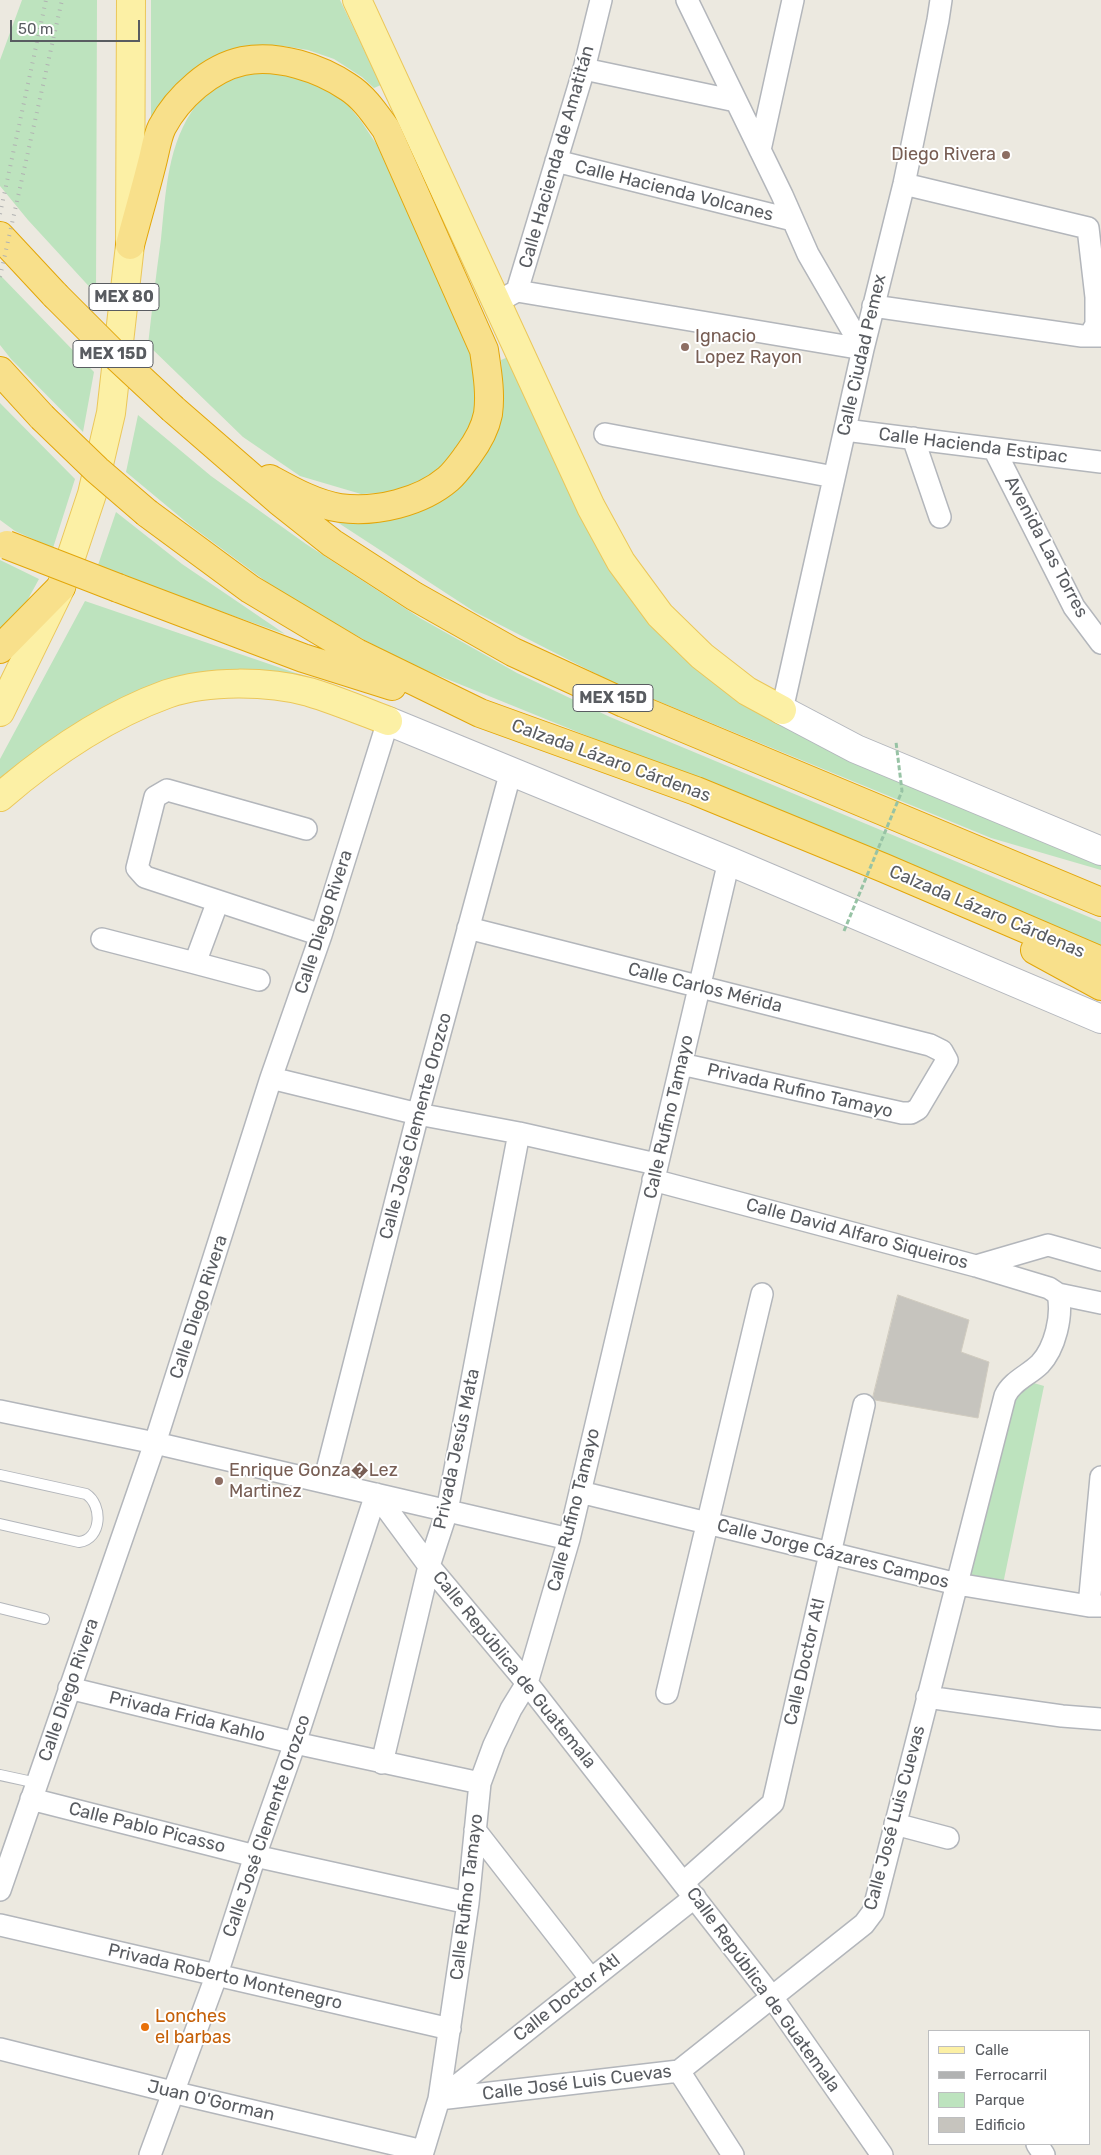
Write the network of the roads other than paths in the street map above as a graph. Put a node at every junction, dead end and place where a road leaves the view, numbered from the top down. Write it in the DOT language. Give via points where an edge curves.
graph roads {
  1 [pos="131,0"];
  2 [pos="357,0"];
  3 [pos="601,0"];
  4 [pos="687,0"];
  5 [pos="793,0"];
  6 [pos="941,0"];
  7 [pos="584,69"];
  8 [pos="736,101"];
  9 [pos="760,150"];
  10 [pos="556,161"];
  11 [pos="904,184"];
  12 [pos="793,220"];
  13 [pos="1094,225"];
  14 [pos="0,236"];
  15 [pos="130,245"];
  16 [pos="507,296"];
  17 [pos="874,306"];
  18 [pos="1096,336"];
  19 [pos="863,349"];
  20 [pos="0,371"];
  21 [pos="844,430"];
  22 [pos="604,434"];
  23 [pos="913,438"];
  24 [pos="994,449"];
  25 [pos="222,451"];
  26 [pos="1101,462"];
  27 [pos="834,477"];
  28 [pos="940,517"];
  29 [pos="3,543"];
  30 [pos="61,587"];
  31 [pos="1101,642"];
  32 [pos="0,649"];
  33 [pos="782,710"];
  34 [pos="0,712"];
  35 [pos="480,713"];
  36 [pos="388,721"];
  37 [pos="511,771"];
  38 [pos="0,797"];
  39 [pos="306,829"];
  40 [pos="976,850"];
  41 [pos="1101,851"];
  42 [pos="729,861"];
  43 [pos="884,868"];
  44 [pos="1101,883"];
  45 [pos="218,901"];
  46 [pos="1101,902"];
  47 [pos="468,928"];
  48 [pos="321,935"];
  49 [pos="102,938"];
  50 [pos="1101,961"];
  51 [pos="195,963"];
  52 [pos="259,980"];
  53 [pos="700,986"];
  54 [pos="1101,986"];
  55 [pos="1101,1019"];
  56 [pos="682,1064"];
  57 [pos="271,1078"];
  58 [pos="918,1109"];
  59 [pos="418,1114"];
  60 [pos="519,1133"];
  61 [pos="655,1172"];
  62 [pos="1101,1260"];
  63 [pos="976,1266"];
  64 [pos="762,1294"];
  65 [pos="1058,1294"];
  66 [pos="1101,1303"];
  67 [pos="864,1405"];
  68 [pos="0,1411"];
  69 [pos="155,1443"];
  70 [pos="0,1474"];
  71 [pos="1101,1477"];
  72 [pos="324,1482"];
  73 [pos="580,1492"];
  74 [pos="376,1494"];
  75 [pos="447,1511"];
  76 [pos="708,1523"];
  77 [pos="0,1524"];
  78 [pos="569,1539"];
  79 [pos="830,1553"];
  80 [pos="429,1566"];
  81 [pos="957,1584"];
  82 [pos="1095,1606"];
  83 [pos="0,1608"];
  84 [pos="44,1619"];
  85 [pos="527,1683"];
  86 [pos="70,1688"];
  87 [pos="667,1693"];
  88 [pos="927,1697"];
  89 [pos="1101,1719"];
  90 [pos="295,1743"];
  91 [pos="382,1763"];
  92 [pos="0,1775"];
  93 [pos="480,1783"];
  94 [pos="34,1791"];
  95 [pos="895,1824"];
  96 [pos="475,1830"];
  97 [pos="948,1838"];
  98 [pos="255,1856"];
  99 [pos="0,1890"];
  100 [pos="690,1890"];
  101 [pos="468,1904"];
  102 [pos="0,1925"];
  103 [pos="217,1974"];
  104 [pos="591,1979"];
  105 [pos="772,1997"];
  106 [pos="450,2029"];
  107 [pos="0,2049"];
  108 [pos="679,2071"];
  109 [pos="172,2092"];
  110 [pos="440,2099"];
  111 [pos="423,2153"];
  112 [pos="150,2155"];
  113 [pos="733,2155"];
  114 [pos="882,2155"];
  1 -- 15 [label="main road, MEX 80"];
  2 -- 16 [label="main road"];
  3 -- 7 [label="street, Calle Hacienda de Amatitán"];
  4 -- 8 [label="street"];
  5 -- 9 [label="street"];
  6 -- 11 [label="street, Calle Ciudad Pemex"];
  7 -- 8 [label="street"];
  7 -- 10 [label="street, Calle Hacienda de Amatitán"];
  8 -- 9 [label="street"];
  9 -- 12 [label="street"];
  10 -- 12 [label="street, Calle Hacienda Volcanes"];
  10 -- 16 [label="street, Calle Hacienda de Amatitán"];
  11 -- 13 [label="street"];
  11 -- 17 [label="street, Calle Ciudad Pemex"];
  12 -- 19 [label="street" via="808,254"];
  13 -- 18 [label="street"];
  14 -- 25 [label="highway, MEX 15D, bridge" via="116,356"];
  15 -- 25 [label="highway" via="162,128 177,104 196,85 216,72 243,61 271,60 302,65 325,73 350,88 386,129 484,350 489,386 488,415 476,445 449,478 423,495 389,506 352,509 330,506 292,491"];
  15 -- 30 [label="main road, MEX 80" via="111,413 92,494"];
  16 -- 19 [label="street"];
  16 -- 33 [label="main road" via="591,507 622,562 660,615 702,656 747,692"];
  17 -- 18 [label="street"];
  17 -- 19 [label="street, Calle Ciudad Pemex"];
  19 -- 21 [label="street, Calle Ciudad Pemex"];
  20 -- 35 [label="highway, Calzada Lázaro Cárdenas, bridge" via="42,417 146,513 250,589 357,653"];
  21 -- 23 [label="street, Calle Hacienda Estipac"];
  21 -- 27 [label="street, Calle Ciudad Pemex"];
  22 -- 27 [label="street"];
  23 -- 24 [label="street, Calle Hacienda Estipac"];
  23 -- 28 [label="street"];
  24 -- 26 [label="street, Calle Hacienda Estipac"];
  24 -- 31 [label="street, Avenida Las Torres" via="1074,607"];
  25 -- 40 [label="highway, MEX 15D" via="332,543 414,596 513,652 624,703"];
  27 -- 33 [label="street, Calle Ciudad Pemex"];
  29 -- 35 [label="highway, bridge" via="303,658"];
  30 -- 32 [label="highway"];
  30 -- 34 [label="main road, MEX 80"];
  33 -- 41 [label="main road" via="856,749"];
  35 -- 43 [label="highway, Calzada Lázaro Cárdenas" via="696,791"];
  36 -- 37 [label="main road"];
  36 -- 38 [label="main road" via="309,692 264,685 208,685 168,694 111,719 58,752"];
  36 -- 48 [label="street, Calle Diego Rivera"];
  37 -- 42 [label="main road"];
  37 -- 47 [label="street, Calle José Clemente Orozco"];
  39 -- 45 [label="street" via="166,790 158,794 136,864 139,872 145,877"];
  40 -- 44 [label="highway"];
  40 -- 46 [label="highway, MEX 15D"];
  42 -- 53 [label="street, Calle Rufino Tamayo"];
  42 -- 55 [label="main road"];
  43 -- 50 [label="highway, Calzada Lázaro Cárdenas"];
  43 -- 54 [label="highway"];
  45 -- 48 [label="street"];
  45 -- 51 [label="street"];
  47 -- 53 [label="street, Calle Carlos Mérida"];
  47 -- 59 [label="street, Calle José Clemente Orozco"];
  48 -- 57 [label="street, Calle Diego Rivera"];
  49 -- 51 [label="street"];
  51 -- 52 [label="street"];
  53 -- 56 [label="street, Calle Rufino Tamayo"];
  53 -- 58 [label="street, Calle Carlos Mérida" via="930,1045 942,1051 946,1063"];
  56 -- 58 [label="street, Privada Rufino Tamayo" via="902,1113"];
  56 -- 61 [label="street, Calle Rufino Tamayo"];
  57 -- 59 [label="street, Calle David Alfaro Siqueiros"];
  57 -- 69 [label="street, Calle Diego Rivera"];
  59 -- 60 [label="street, Calle David Alfaro Siqueiros"];
  59 -- 72 [label="street, Calle José Clemente Orozco"];
  60 -- 61 [label="street, Calle David Alfaro Siqueiros"];
  60 -- 75 [label="street, Privada Jesús Mata"];
  61 -- 63 [label="street, Calle David Alfaro Siqueiros"];
  61 -- 73 [label="street, Calle Rufino Tamayo"];
  62 -- 63 [label="street" via="1048,1245"];
  63 -- 65 [label="street, Calle David Alfaro Siqueiros" via="1049,1288"];
  64 -- 76 [label="street"];
  65 -- 66 [label="street, Calle David Alfaro Siqueiros"];
  65 -- 81 [label="street, Calle José Luis Cuevas" via="1060,1308 1050,1351 1039,1365 1010,1388 1006,1396"];
  67 -- 79 [label="street, Calle Doctor Atl"];
  68 -- 69 [label="street"];
  69 -- 72 [label="street"];
  69 -- 86 [label="street, Calle Diego Rivera"];
  70 -- 77 [label="lane" via="86,1494 98,1510 95,1531 83,1541"];
  71 -- 82 [label="street"];
  72 -- 74 [label="street"];
  73 -- 76 [label="street, Calle Jorge Cázares Campos"];
  73 -- 78 [label="street, Calle Rufino Tamayo"];
  74 -- 75 [label="street"];
  74 -- 80 [label="street, Calle República de Guatemala"];
  74 -- 90 [label="street, Calle José Clemente Orozco"];
  75 -- 78 [label="street"];
  75 -- 80 [label="street, Privada Jesús Mata"];
  76 -- 79 [label="street, Calle Jorge Cázares Campos"];
  76 -- 87 [label="street"];
  78 -- 85 [label="street, Calle Rufino Tamayo"];
  79 -- 81 [label="street, Calle Jorge Cázares Campos"];
  79 -- 100 [label="street, Calle Doctor Atl" via="773,1803"];
  80 -- 85 [label="street, Calle República de Guatemala"];
  80 -- 91 [label="street, Privada Jesús Mata"];
  81 -- 82 [label="street, Calle Jorge Cázares Campos"];
  81 -- 88 [label="street, Calle José Luis Cuevas"];
  83 -- 84 [label="lane"];
  85 -- 93 [label="street, Calle Rufino Tamayo" via="510,1709"];
  85 -- 100 [label="street, Calle República de Guatemala"];
  86 -- 90 [label="street, Privada Frida Kahlo"];
  86 -- 94 [label="street, Calle Diego Rivera"];
  88 -- 89 [label="street"];
  88 -- 95 [label="street, Calle José Luis Cuevas"];
  90 -- 91 [label="street, Privada Frida Kahlo"];
  90 -- 98 [label="street, Calle José Clemente Orozco"];
  91 -- 93 [label="street, Privada Frida Kahlo"];
  92 -- 94 [label="lane"];
  93 -- 96 [label="street, Calle Rufino Tamayo"];
  94 -- 98 [label="street, Calle Pablo Picasso"];
  94 -- 99 [label="street, Calle Diego Rivera"];
  95 -- 97 [label="street"];
  95 -- 105 [label="street, Calle José Luis Cuevas" via="872,1912 864,1924"];
  96 -- 101 [label="street, Calle Rufino Tamayo"];
  96 -- 104 [label="street"];
  98 -- 101 [label="street, Calle Pablo Picasso"];
  98 -- 103 [label="street, Calle José Clemente Orozco"];
  100 -- 104 [label="street, Calle Doctor Atl"];
  100 -- 105 [label="street, Calle República de Guatemala"];
  101 -- 106 [label="street, Calle Rufino Tamayo"];
  102 -- 103 [label="street, Privada Roberto Montenegro"];
  103 -- 106 [label="street, Privada Roberto Montenegro"];
  103 -- 109 [label="street, Calle José Clemente Orozco"];
  104 -- 110 [label="street, Calle Doctor Atl"];
  105 -- 108 [label="street, Calle José Luis Cuevas"];
  105 -- 114 [label="street, Calle República de Guatemala"];
  106 -- 110 [label="street, Calle Rufino Tamayo"];
  107 -- 109 [label="street, Juan O'Gorman"];
  108 -- 110 [label="street, Calle José Luis Cuevas"];
  108 -- 113 [label="street"];
  109 -- 111 [label="street, Juan O'Gorman"];
  109 -- 112 [label="street, Calle José Clemente Orozco"];
  110 -- 111 [label="street, Calle Rufino Tamayo"];
}
